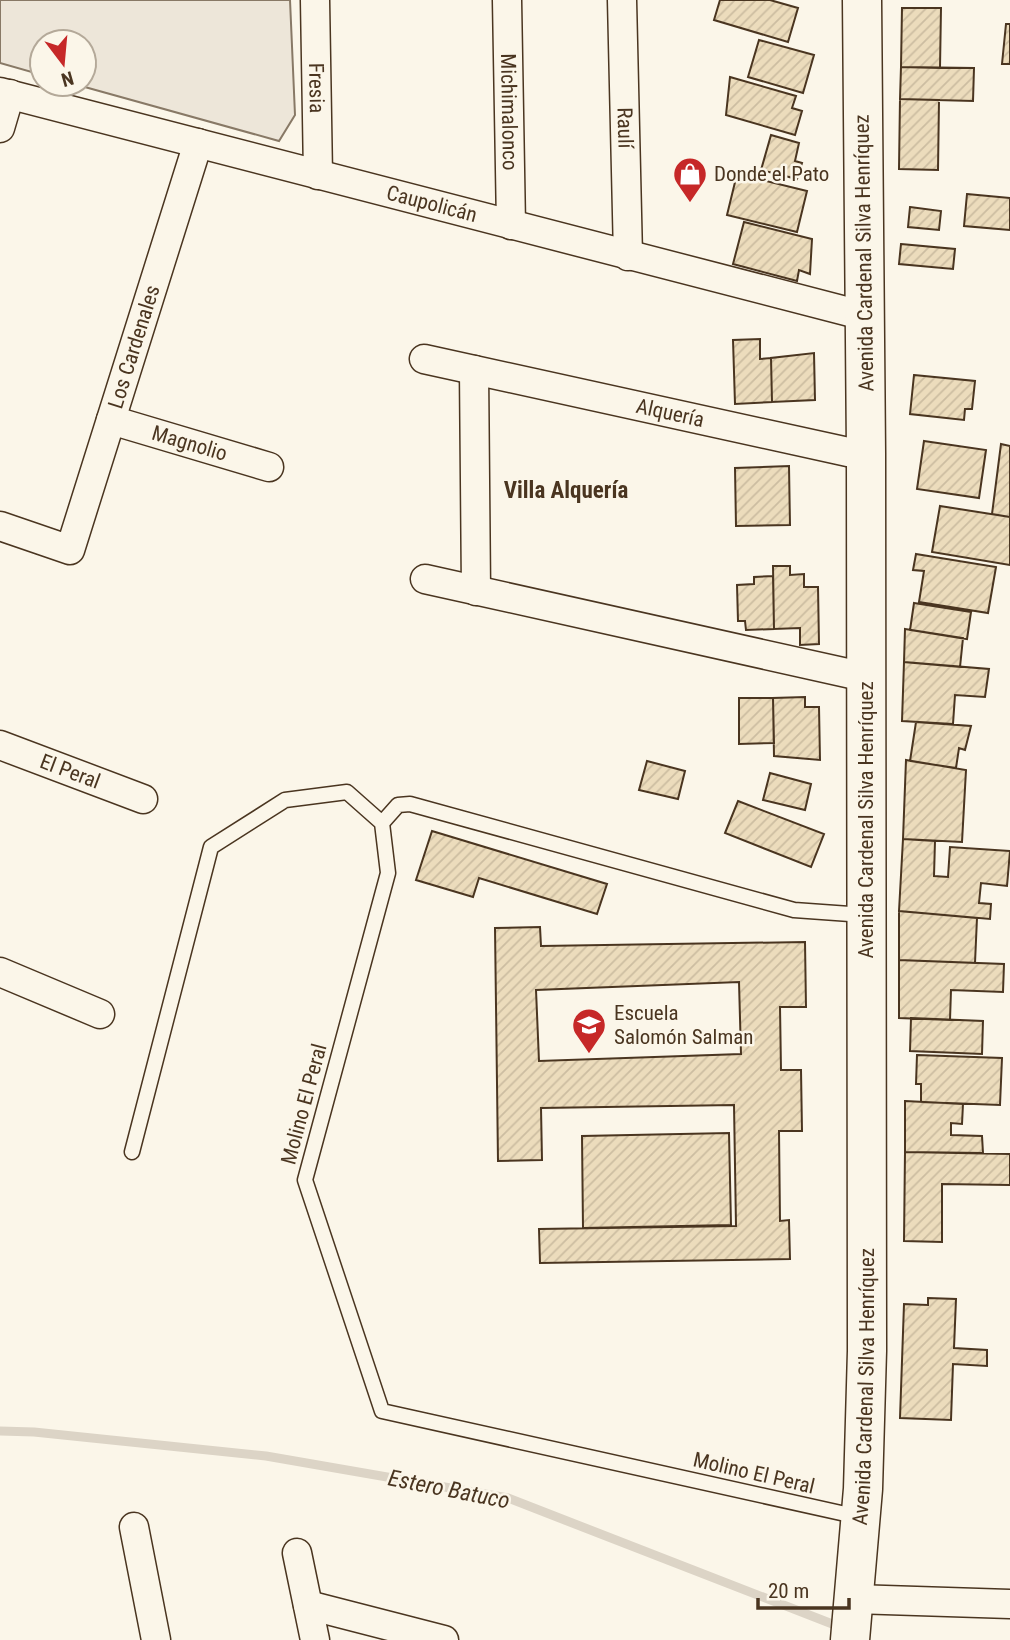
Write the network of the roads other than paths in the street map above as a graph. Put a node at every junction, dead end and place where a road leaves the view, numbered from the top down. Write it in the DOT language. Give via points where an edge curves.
graph roads {
  1 [pos="315,0"];
  2 [pos="507,0"];
  3 [pos="622,0"];
  4 [pos="862,0"];
  5 [pos="5,93"];
  6 [pos="0,128"];
  7 [pos="198,143"];
  8 [pos="318,174"];
  9 [pos="511,225"];
  10 [pos="628,256"];
  11 [pos="864,316"];
  12 [pos="424,359"];
  13 [pos="474,370"];
  14 [pos="111,420"];
  15 [pos="866,453"];
  16 [pos="269,467"];
  17 [pos="0,526"];
  18 [pos="425,579"];
  19 [pos="476,592"];
  20 [pos="865,677"];
  21 [pos="0,745"];
  22 [pos="143,799"];
  23 [pos="382,823"];
  24 [pos="866,915"];
  25 [pos="0,972"];
  26 [pos="100,1014"];
  27 [pos="132,1152"];
  28 [pos="861,1517"];
  29 [pos="134,1527"];
  30 [pos="297,1553"];
  31 [pos="1010,1604"];
  32 [pos="308,1605"];
  33 [pos="852,1620"];
  34 [pos="156,1640"];
  35 [pos="315,1640"];
  36 [pos="444,1640"];
  1 -- 8 [label="street, Fresia"];
  2 -- 9 [label="street, Michimalonco"];
  3 -- 10 [label="street, Raulí"];
  4 -- 11 [label="street, Avenida Cardenal Silva Henríquez"];
  5 -- 6 [label="street"];
  5 -- 7 [label="street, Caupolicán"];
  7 -- 8 [label="street, Caupolicán"];
  7 -- 14 [label="street, Los Cardenales"];
  8 -- 9 [label="street, Caupolicán"];
  9 -- 10 [label="street, Caupolicán"];
  10 -- 11 [label="street, Caupolicán"];
  11 -- 15 [label="street, Avenida Cardenal Silva Henríquez"];
  12 -- 13 [label="street, Alquería"];
  13 -- 15 [label="street, Alquería"];
  13 -- 19 [label="street"];
  14 -- 16 [label="street, Magnolio"];
  14 -- 17 [label="street, Los Cardenales" via="70,550"];
  15 -- 20 [label="street, Avenida Cardenal Silva Henríquez"];
  18 -- 19 [label="street"];
  19 -- 20 [label="street"];
  20 -- 24 [label="street, Avenida Cardenal Silva Henríquez"];
  21 -- 22 [label="street, El Peral"];
  23 -- 24 [label="lane" via="398,805 410,804 794,910"];
  23 -- 27 [label="lane" via="347,792 285,800 211,847"];
  23 -- 28 [label="lane, Molino El Peral" via="388,873 305,1180 382,1410"];
  24 -- 28 [label="street, Avenida Cardenal Silva Henríquez" via="867,1351"];
  25 -- 26 [label="street"];
  28 -- 33 [label="street, Avenida Cardenal Silva Henríquez"];
  29 -- 34 [label="street"];
  30 -- 32 [label="street"];
  31 -- 33 [label="street"];
  32 -- 35 [label="street"];
  32 -- 36 [label="street"];
}
